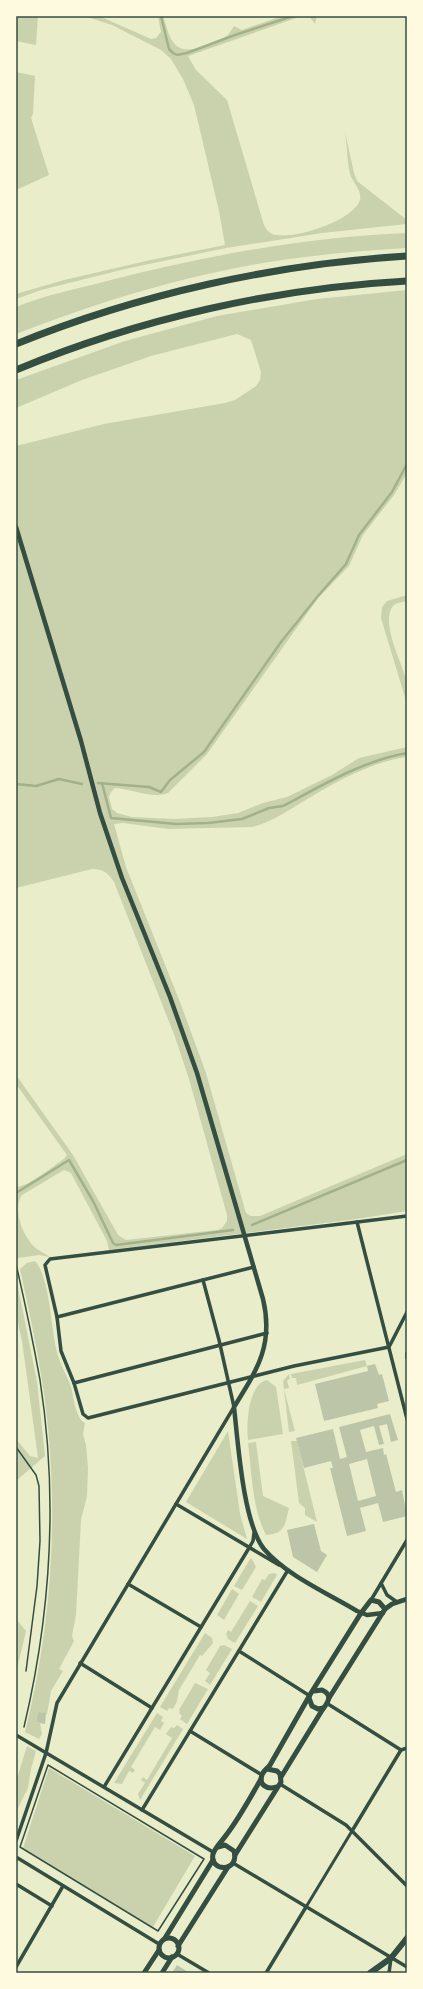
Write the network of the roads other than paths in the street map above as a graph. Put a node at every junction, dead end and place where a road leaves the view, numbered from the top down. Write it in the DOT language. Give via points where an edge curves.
graph roads {
  1 [pos="407,256"];
  2 [pos="407,281"];
  3 [pos="16,344"];
  4 [pos="16,370"];
  5 [pos="16,527"];
  6 [pos="407,1216"];
  7 [pos="357,1222"];
  8 [pos="244,1235"];
  9 [pos="254,1267"];
  10 [pos="203,1280"];
  11 [pos="407,1312"];
  12 [pos="57,1317"];
  13 [pos="267,1333"];
  14 [pos="219,1345"];
  15 [pos="389,1347"];
  16 [pos="407,1353"];
  17 [pos="407,1358"];
  18 [pos="254,1375"];
  19 [pos="229,1382"];
  20 [pos="74,1383"];
  21 [pos="234,1407"];
  22 [pos="407,1419"];
  23 [pos="176,1504"];
  24 [pos="254,1533"];
  25 [pos="407,1540"];
  26 [pos="249,1548"];
  27 [pos="288,1570"];
  28 [pos="381,1583"];
  29 [pos="128,1584"];
  30 [pos="407,1599"];
  31 [pos="371,1600"];
  32 [pos="397,1602"];
  33 [pos="384,1611"];
  34 [pos="361,1613"];
  35 [pos="201,1627"];
  36 [pos="239,1651"];
  37 [pos="80,1663"];
  38 [pos="311,1695"];
  39 [pos="327,1704"];
  40 [pos="152,1708"];
  41 [pos="190,1731"];
  42 [pos="16,1735"];
  43 [pos="407,1748"];
  44 [pos="401,1750"];
  45 [pos="46,1753"];
  46 [pos="267,1769"];
  47 [pos="262,1777"];
  48 [pos="281,1777"];
  49 [pos="278,1786"];
  50 [pos="104,1787"];
  51 [pos="142,1810"];
  52 [pos="352,1832"];
  53 [pos="16,1841"];
  54 [pos="218,1847"];
  55 [pos="213,1852"];
  56 [pos="235,1855"];
  57 [pos="16,1857"];
  58 [pos="213,1860"];
  59 [pos="233,1863"];
  60 [pos="228,1867"];
  61 [pos="16,1884"];
  62 [pos="63,1886"];
  63 [pos="407,1886"];
  64 [pos="52,1906"];
  65 [pos="306,1907"];
  66 [pos="165,1938"];
  67 [pos="407,1938"];
  68 [pos="178,1946"];
  69 [pos="159,1947"];
  70 [pos="174,1955"];
  71 [pos="391,1958"];
  72 [pos="16,1967"];
  73 [pos="407,1967"];
  74 [pos="144,1973"];
  75 [pos="162,1973"];
  76 [pos="209,1973"];
  77 [pos="266,1973"];
  78 [pos="370,1973"];
  79 [pos="389,1973"];
  1 -- 3 [label="highway" via="310,266 209,285 114,310"];
  2 -- 4 [label="highway" via="300,292 190,314 110,337"];
  5 -- 8 [label="street" via="81,741 100,813 122,878 194,1066"];
  6 -- 7 [label="street"];
  7 -- 8 [label="street"];
  7 -- 15 [label="street"];
  8 -- 9 [label="street"];
  8 -- 12 [label="street" via="50,1259 46,1262 45,1268"];
  9 -- 10 [label="street"];
  9 -- 13 [label="street" via="266,1310"];
  10 -- 12 [label="street"];
  10 -- 14 [label="street"];
  11 -- 15 [label="street"];
  12 -- 20 [label="street" via="61,1351"];
  13 -- 14 [label="street"];
  13 -- 18 [label="street" via="263,1355"];
  14 -- 19 [label="street"];
  14 -- 20 [label="street"];
  15 -- 18 [label="street"];
  15 -- 22 [label="street"];
  16 -- 17 [label="street"];
  18 -- 19 [label="street"];
  18 -- 21 [label="street"];
  19 -- 20 [label="street" via="85,1418"];
  19 -- 21 [label="street"];
  21 -- 23 [label="street"];
  21 -- 24 [label="street" via="249,1519"];
  23 -- 26 [label="street"];
  23 -- 29 [label="street"];
  24 -- 26 [label="street"];
  24 -- 27 [label="street" via="264,1548"];
  25 -- 28 [label="street"];
  26 -- 27 [label="street"];
  26 -- 35 [label="street"];
  27 -- 34 [label="street"];
  27 -- 36 [label="street"];
  28 -- 31 [label="street"];
  28 -- 32 [label="street" via="387,1595"];
  29 -- 35 [label="street"];
  29 -- 37 [label="street"];
  30 -- 32 [label="main road"];
  31 -- 33 [label="main road" via="379,1602"];
  31 -- 34 [label="main road"];
  32 -- 33 [label="main road"];
  33 -- 34 [label="street" via="371,1615"];
  33 -- 39 [label="main road"];
  34 -- 38 [label="main road"];
  35 -- 40 [label="street"];
  36 -- 38 [label="street"];
  36 -- 41 [label="street"];
  37 -- 40 [label="street"];
  37 -- 45 [label="street" via="56,1703"];
  38 -- 39 [label="main road" via="310,1704 315,1708"];
  38 -- 39 [label="main road" via="319,1689 325,1691"];
  38 -- 46 [label="main road"];
  39 -- 44 [label="street"];
  39 -- 48 [label="main road"];
  40 -- 50 [label="street"];
  41 -- 47 [label="street"];
  41 -- 51 [label="street"];
  42 -- 45 [label="street"];
  43 -- 44 [label="street"];
  44 -- 52 [label="street"];
  45 -- 50 [label="street"];
  45 -- 53 [label="street"];
  46 -- 47 [label="main road"];
  46 -- 48 [label="main road" via="275,1769"];
  47 -- 49 [label="main road" via="266,1788"];
  47 -- 54 [label="main road"];
  48 -- 49 [label="main road"];
  49 -- 52 [label="street" via="346,1825"];
  49 -- 56 [label="main road"];
  50 -- 51 [label="street"];
  51 -- 55 [label="street"];
  52 -- 63 [label="street"];
  52 -- 65 [label="street"];
  54 -- 55 [label="main road"];
  54 -- 56 [label="main road" via="229,1846"];
  55 -- 58 [label="main road"];
  56 -- 59 [label="main road"];
  57 -- 62 [label="street"];
  58 -- 60 [label="main road" via="221,1867"];
  58 -- 66 [label="main road"];
  59 -- 60 [label="main road"];
  59 -- 65 [label="street"];
  60 -- 68 [label="main road"];
  61 -- 64 [label="street"];
  62 -- 64 [label="street"];
  62 -- 69 [label="street"];
  64 -- 72 [label="street"];
  65 -- 71 [label="street"];
  65 -- 77 [label="street"];
  66 -- 68 [label="main road" via="174,1939"];
  66 -- 69 [label="main road"];
  67 -- 71 [label="highway"];
  68 -- 70 [label="main road"];
  69 -- 70 [label="main road" via="164,1956"];
  69 -- 74 [label="main road"];
  70 -- 75 [label="main road"];
  70 -- 76 [label="street"];
  71 -- 73 [label="street"];
  71 -- 78 [label="highway"];
  71 -- 79 [label="street"];
}
